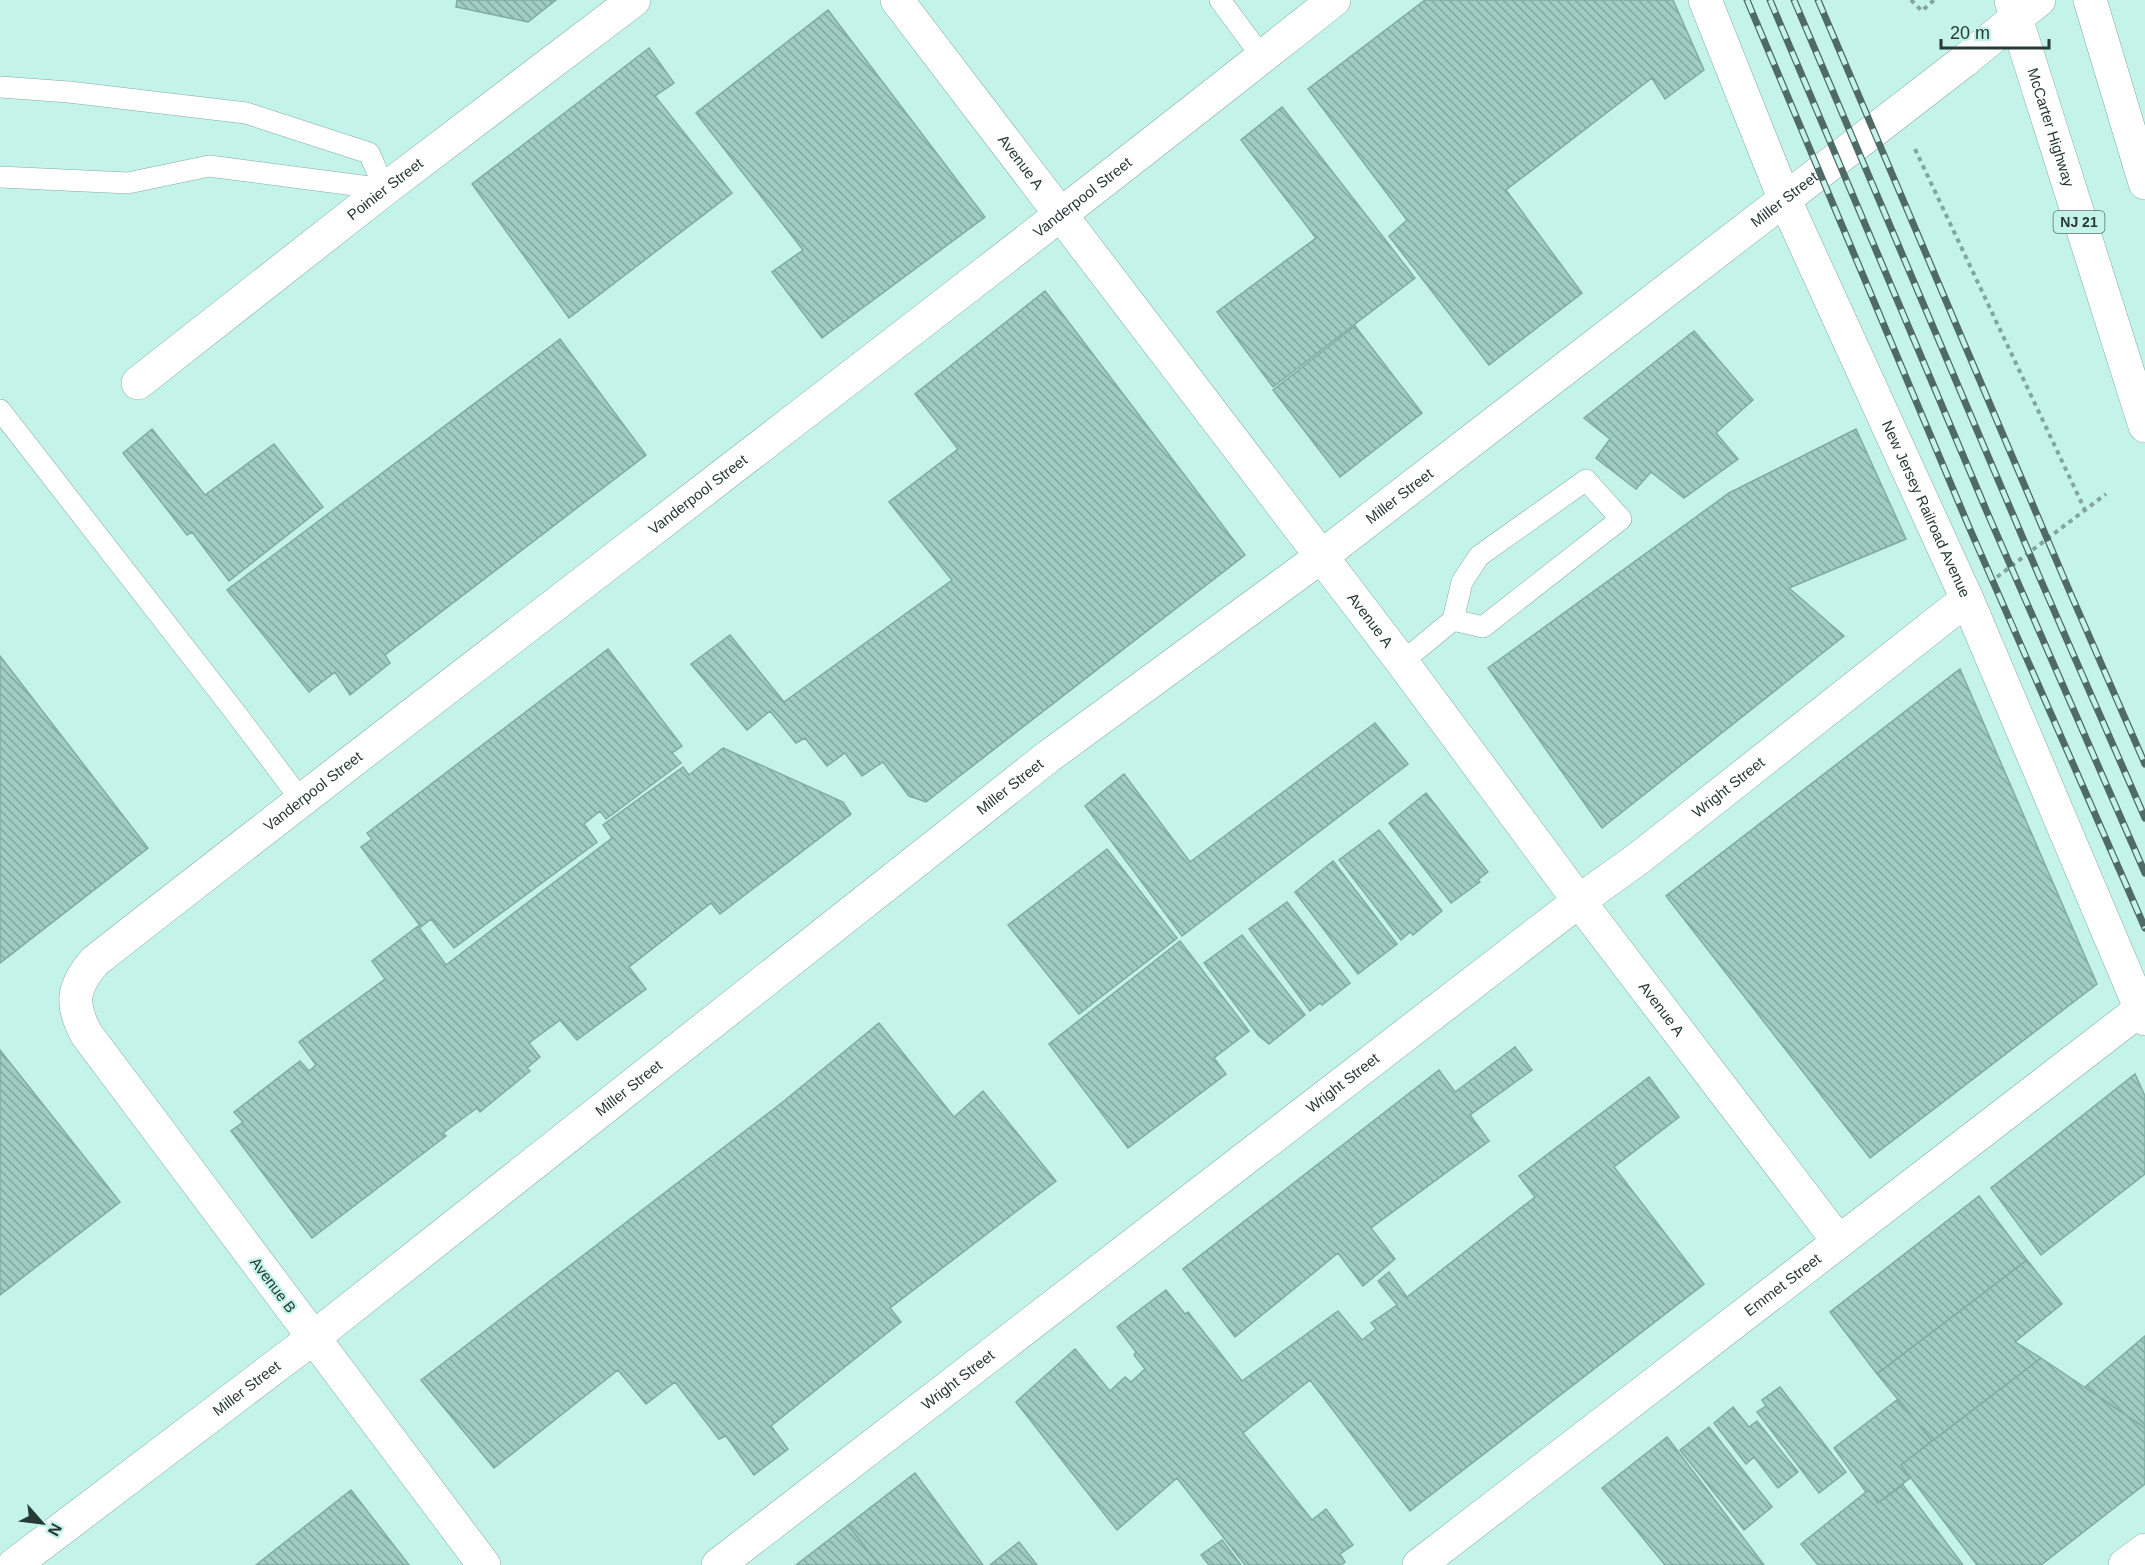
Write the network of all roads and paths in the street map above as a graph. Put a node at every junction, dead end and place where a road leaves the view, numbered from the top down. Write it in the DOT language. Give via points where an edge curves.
graph roads {
  1 [pos="634,0"];
  2 [pos="897,0"];
  3 [pos="1220,0"];
  4 [pos="1334,0"];
  5 [pos="1705,0"];
  6 [pos="1911,0"];
  7 [pos="1934,0"];
  8 [pos="2090,0"];
  9 [pos="2022,6"];
  10 [pos="1262,57"];
  11 [pos="0,87"];
  12 [pos="1915,149"];
  13 [pos="0,177"];
  14 [pos="2145,183"];
  15 [pos="385,189"];
  16 [pos="1784,198"];
  17 [pos="1060,214"];
  18 [pos="138,383"];
  19 [pos="0,410"];
  20 [pos="2145,426"];
  21 [pos="2106,494"];
  22 [pos="2085,510"];
  23 [pos="1322,556"];
  24 [pos="1967,599"];
  25 [pos="1453,620"];
  26 [pos="1402,662"];
  27 [pos="301,800"];
  28 [pos="1579,901"];
  29 [pos="76,998"];
  30 [pos="2144,1011"];
  31 [pos="1839,1242"];
  32 [pos="313,1338"];
  33 [pos="2145,1550"];
  34 [pos="14,1565"];
  35 [pos="484,1565"];
  36 [pos="718,1565"];
  37 [pos="1419,1565"];
  38 [pos="2125,1565"];
  1 -- 15 [label="street, Poinier Street"];
  2 -- 17 [label="street, Avenue A"];
  3 -- 10 [label="lane"];
  4 -- 10 [label="street, Vanderpool Street"];
  5 -- 16 [label="street, New Jersey Railroad Avenue"];
  6 -- 7 [label="path" via="1922,11"];
  8 -- 14 [label="street"];
  9 -- 16 [label="street, Miller Street" via="1964,61"];
  9 -- 20 [label="street, McCarter Highway / NJ 21"];
  10 -- 17 [label="street, Vanderpool Street"];
  11 -- 15 [label="lane" via="246,113 369,153"];
  12 -- 22 [label="path"];
  13 -- 15 [label="lane" via="128,183 209,166"];
  15 -- 18 [label="street, Poinier Street"];
  16 -- 23 [label="street, Miller Street"];
  16 -- 24 [label="street, New Jersey Railroad Avenue"];
  17 -- 23 [label="street, Avenue A"];
  17 -- 27 [label="street, Vanderpool Street"];
  19 -- 27 [label="lane"];
  21 -- 22 [label="path"];
  22 -- 24 [label="path"];
  23 -- 26 [label="street, Avenue A"];
  23 -- 32 [label="street, Miller Street" via="1049,756"];
  24 -- 28 [label="street, Wright Street"];
  24 -- 30 [label="street, New Jersey Railroad Avenue"];
  25 -- 25 [label="lane" via="1462,582 1479,556 1586,480 1621,519 1482,627"];
  25 -- 26 [label="lane"];
  26 -- 28 [label="street, Avenue A"];
  27 -- 29 [label="street, Vanderpool Street" via="95,961 81,978"];
  28 -- 31 [label="street, Avenue A"];
  28 -- 36 [label="street, Wright Street"];
  29 -- 32 [label="street, Avenue B" via="78,1017 87,1035"];
  30 -- 31 [label="street, Emmet Street"];
  31 -- 37 [label="street, Emmet Street"];
  32 -- 34 [label="street, Miller Street"];
  32 -- 35 [label="street, Avenue B"];
  33 -- 38 [label="street"];
}
